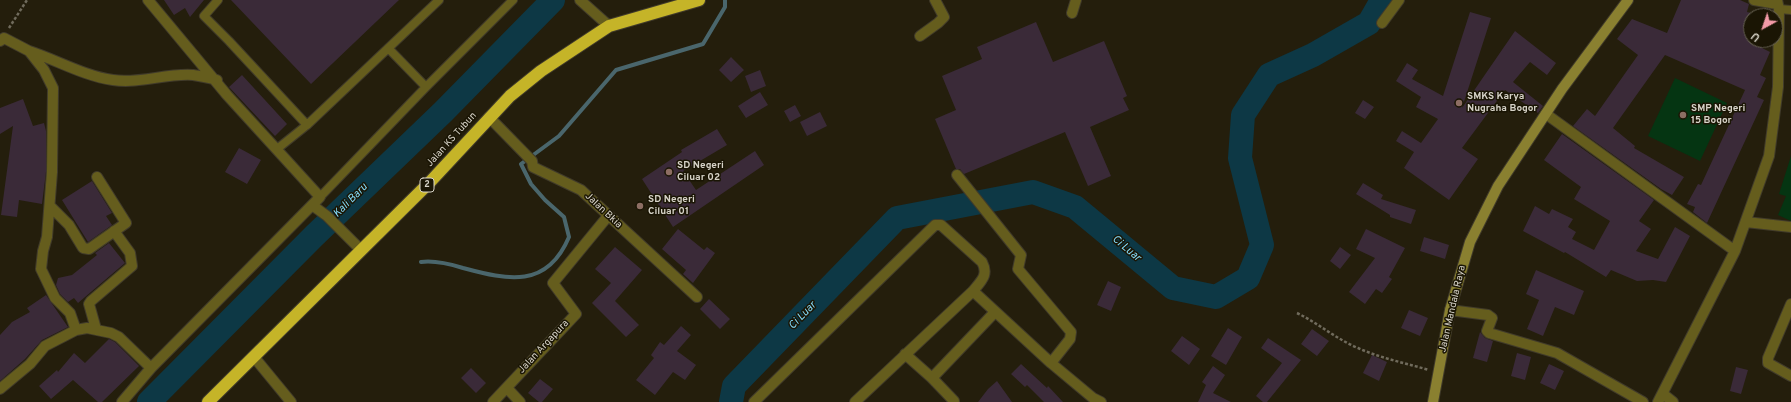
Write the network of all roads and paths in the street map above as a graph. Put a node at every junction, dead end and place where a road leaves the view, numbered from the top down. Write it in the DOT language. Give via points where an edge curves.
graph roads {
  1 [pos="27,0"];
  2 [pos="148,0"];
  3 [pos="218,0"];
  4 [pos="439,0"];
  5 [pos="513,0"];
  6 [pos="699,0"];
  7 [pos="935,0"];
  8 [pos="1076,0"];
  9 [pos="1398,0"];
  10 [pos="1628,0"];
  11 [pos="1754,0"];
  12 [pos="582,2"];
  13 [pos="1778,4"];
  14 [pos="1791,10"];
  15 [pos="1072,13"];
  16 [pos="1382,23"];
  17 [pos="609,26"];
  18 [pos="920,36"];
  19 [pos="2,40"];
  20 [pos="389,49"];
  21 [pos="29,51"];
  22 [pos="217,80"];
  23 [pos="426,87"];
  24 [pos="1546,114"];
  25 [pos="489,117"];
  26 [pos="307,124"];
  27 [pos="277,149"];
  28 [pos="956,175"];
  29 [pos="97,177"];
  30 [pos="320,196"];
  31 [pos="312,205"];
  32 [pos="50,206"];
  33 [pos="608,216"];
  34 [pos="1746,222"];
  35 [pos="1791,227"];
  36 [pos="114,231"];
  37 [pos="361,250"];
  38 [pos="1735,251"];
  39 [pos="973,290"];
  40 [pos="697,297"];
  41 [pos="1791,304"];
  42 [pos="1450,310"];
  43 [pos="994,312"];
  44 [pos="1297,313"];
  45 [pos="96,329"];
  46 [pos="76,330"];
  47 [pos="905,354"];
  48 [pos="254,356"];
  49 [pos="1051,363"];
  50 [pos="152,368"];
  51 [pos="1439,373"];
  52 [pos="1791,376"];
  53 [pos="932,378"];
  54 [pos="507,388"];
  55 [pos="0,389"];
  56 [pos="1661,398"];
  57 [pos="954,401"];
  58 [pos="122,402"];
  59 [pos="208,402"];
  60 [pos="291,402"];
  61 [pos="493,402"];
  62 [pos="520,402"];
  63 [pos="754,402"];
  64 [pos="856,402"];
  65 [pos="1101,402"];
  66 [pos="1433,402"];
  67 [pos="1643,402"];
  68 [pos="1673,402"];
  1 -- 19 [label="path"];
  2 -- 22 [label="street"];
  3 -- 26 [label="lane" via="204,16"];
  4 -- 20 [label="lane"];
  5 -- 23 [label="lane"];
  6 -- 17 [label="highway, Jalan KS Tubun / 2"];
  7 -- 18 [label="street" via="944,17"];
  8 -- 15 [label="street"];
  9 -- 16 [label="street"];
  10 -- 24 [label="street, Jalan Mandala Raya"];
  11 -- 13 [label="street"];
  12 -- 17 [label="street"];
  13 -- 14 [label="lane"];
  13 -- 34 [label="street" via="1778,87 1774,126 1769,156"];
  17 -- 25 [label="highway, Jalan KS Tubun / 2" via="541,71"];
  19 -- 21 [label="street"];
  20 -- 23 [label="lane"];
  20 -- 26 [label="lane"];
  21 -- 22 [label="street" via="89,75 113,80 193,75"];
  21 -- 32 [label="street" via="44,70 53,88"];
  22 -- 27 [label="street"];
  23 -- 30 [label="lane"];
  24 -- 38 [label="street"];
  24 -- 42 [label="street, Jalan Mandala Raya" via="1498,186 1470,242"];
  25 -- 33 [label="street, Jalan Bkia" via="532,161 533,167 581,190"];
  25 -- 37 [label="highway, Jalan KS Tubun / 2" via="430,182"];
  26 -- 27 [label="lane"];
  27 -- 30 [label="street"];
  28 -- 49 [label="street" via="1021,255 1018,270 1071,332 1070,339"];
  29 -- 36 [label="street" via="126,220 125,225"];
  30 -- 31 [label="street"];
  31 -- 37 [label="street" via="327,216"];
  31 -- 50 [label="street"];
  32 -- 36 [label="street" via="69,225 85,250"];
  32 -- 46 [label="street" via="41,269 55,298 70,313"];
  33 -- 40 [label="street, Jalan Bkia"];
  33 -- 54 [label="street, Jalan Argapura" via="553,283 576,314"];
  34 -- 35 [label="street"];
  34 -- 38 [label="street"];
  36 -- 45 [label="street" via="130,253 132,266 91,301"];
  37 -- 48 [label="highway, Jalan KS Tubun / 2"];
  38 -- 56 [label="street"];
  39 -- 43 [label="street"];
  39 -- 47 [label="street"];
  39 -- 63 [label="street" via="984,278 985,268 982,262 941,225 935,225"];
  41 -- 52 [label="street" via="1768,358 1768,363"];
  42 -- 51 [label="street, Jalan Mandala Raya"];
  42 -- 67 [label="street" via="1488,315 1492,318 1487,331 1489,333 1557,353"];
  43 -- 49 [label="street"];
  43 -- 53 [label="street"];
  44 -- 51 [label="path" via="1359,349"];
  45 -- 46 [label="street"];
  45 -- 50 [label="street" via="119,337"];
  46 -- 55 [label="street" via="45,346 30,364"];
  47 -- 53 [label="street"];
  47 -- 64 [label="street"];
  48 -- 59 [label="highway, Jalan KS Tubun / 2"];
  48 -- 60 [label="street"];
  49 -- 65 [label="street"];
  50 -- 58 [label="street"];
  51 -- 66 [label="street, Jalan Mandala Raya"];
  53 -- 57 [label="street"];
  54 -- 61 [label="street, Jalan Argapura"];
  54 -- 62 [label="street"];
  56 -- 68 [label="street"];
}
